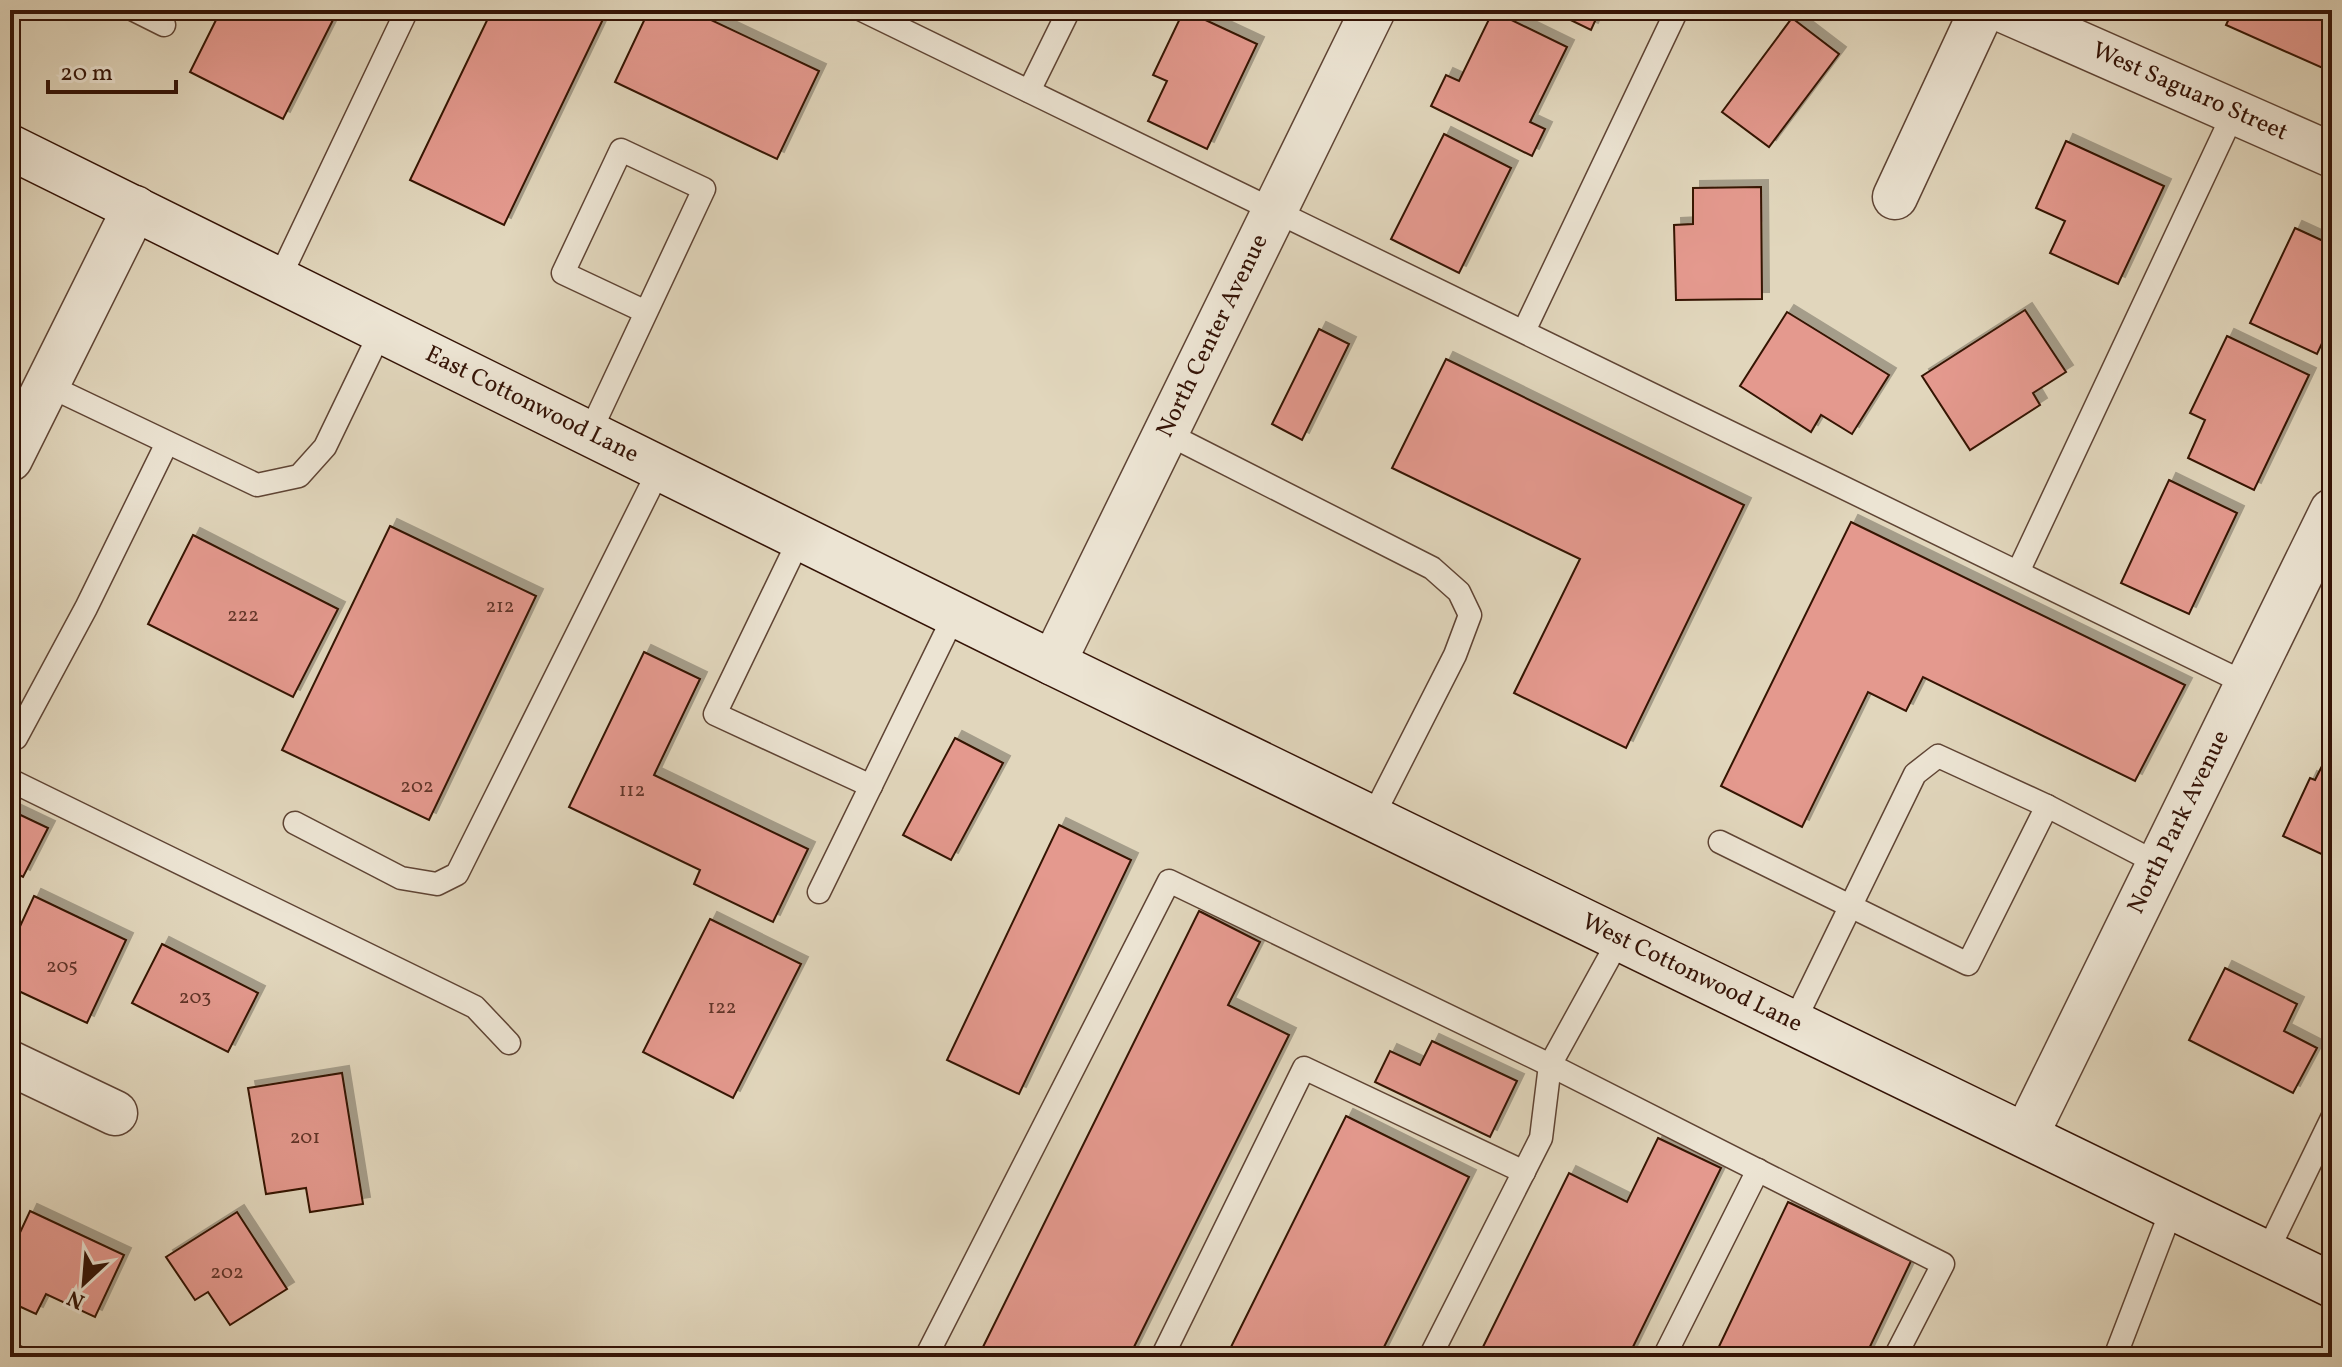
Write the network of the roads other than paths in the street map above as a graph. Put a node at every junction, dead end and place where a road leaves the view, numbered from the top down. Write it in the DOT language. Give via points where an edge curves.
graph roads {
  1 [pos="134,10"];
  2 [pos="407,10"];
  3 [pos="862,10"];
  4 [pos="1069,10"];
  5 [pos="1373,10"];
  6 [pos="1677,10"];
  7 [pos="1982,10"];
  8 [pos="2003,10"];
  9 [pos="164,25"];
  10 [pos="1029,91"];
  11 [pos="2234,112"];
  12 [pos="10,147"];
  13 [pos="2332,155"];
  14 [pos="1895,197"];
  15 [pos="135,208"];
  16 [pos="1275,211"];
  17 [pos="279,279"];
  18 [pos="646,312"];
  19 [pos="381,331"];
  20 [pos="1524,331"];
  21 [pos="47,385"];
  22 [pos="1166,433"];
  23 [pos="589,434"];
  24 [pos="167,443"];
  25 [pos="10,459"];
  26 [pos="660,468"];
  27 [pos="2332,511"];
  28 [pos="800,538"];
  29 [pos="2018,572"];
  30 [pos="955,614"];
  31 [pos="1053,663"];
  32 [pos="2247,684"];
  33 [pos="16,738"];
  34 [pos="10,780"];
  35 [pos="871,786"];
  36 [pos="2047,806"];
  37 [pos="1372,818"];
  38 [pos="295,823"];
  39 [pos="1720,842"];
  40 [pos="2159,864"];
  41 [pos="819,892"];
  42 [pos="1850,907"];
  43 [pos="1620,938"];
  44 [pos="1794,1022"];
  45 [pos="509,1043"];
  46 [pos="10,1063"];
  47 [pos="1550,1065"];
  48 [pos="115,1113"];
  49 [pos="2332,1118"];
  50 [pos="2026,1135"];
  51 [pos="1758,1170"];
  52 [pos="1524,1172"];
  53 [pos="2173,1206"];
  54 [pos="2267,1252"];
  55 [pos="2332,1285"];
  56 [pos="10,1353"];
  57 [pos="17,1357"];
  58 [pos="926,1357"];
  59 [pos="1162,1357"];
  60 [pos="1430,1357"];
  61 [pos="1664,1357"];
  62 [pos="1895,1357"];
  63 [pos="2115,1357"];
  1 -- 9 [label="lane"];
  2 -- 17 [label="lane"];
  3 -- 10 [label="lane"];
  4 -- 10 [label="lane"];
  5 -- 16 [label="main road, North Center Avenue"];
  6 -- 20 [label="lane"];
  7 -- 14 [label="main road"];
  8 -- 11 [label="main road, West Saguaro Street"];
  10 -- 16 [label="lane"];
  11 -- 13 [label="main road, West Saguaro Street"];
  11 -- 29 [label="lane"];
  12 -- 15 [label="main road, East Cottonwood Lane"];
  15 -- 17 [label="main road, East Cottonwood Lane"];
  15 -- 21 [label="main road"];
  16 -- 20 [label="lane"];
  16 -- 22 [label="main road, North Center Avenue"];
  17 -- 19 [label="main road, East Cottonwood Lane"];
  18 -- 18 [label="lane" via="704,189 621,150 563,273"];
  18 -- 23 [label="lane"];
  19 -- 23 [label="main road, East Cottonwood Lane"];
  19 -- 24 [label="lane" via="325,447 299,476 257,485"];
  20 -- 29 [label="lane"];
  21 -- 24 [label="lane"];
  21 -- 25 [label="main road"];
  22 -- 31 [label="main road, North Center Avenue"];
  22 -- 37 [label="lane" via="1432,568 1459,592 1470,615 1455,655"];
  23 -- 26 [label="main road, East Cottonwood Lane"];
  24 -- 33 [label="lane"];
  26 -- 28 [label="main road, East Cottonwood Lane"];
  26 -- 38 [label="lane" via="457,874 437,884 401,878"];
  27 -- 32 [label="main road, North Park Avenue"];
  28 -- 30 [label="main road, East Cottonwood Lane"];
  28 -- 35 [label="lane" via="715,714"];
  29 -- 32 [label="lane"];
  30 -- 31 [label="main road, East Cottonwood Lane"];
  30 -- 35 [label="lane"];
  31 -- 37 [label="main road, West Cottonwood Lane"];
  32 -- 40 [label="main road, North Park Avenue"];
  34 -- 45 [label="lane" via="475,1007"];
  35 -- 41 [label="lane"];
  36 -- 40 [label="lane"];
  36 -- 42 [label="lane" via="1938,756 1915,774"];
  36 -- 42 [label="lane" via="1968,964"];
  37 -- 43 [label="main road, West Cottonwood Lane"];
  39 -- 42 [label="lane"];
  40 -- 50 [label="main road, North Park Avenue"];
  42 -- 44 [label="lane"];
  43 -- 44 [label="main road, West Cottonwood Lane"];
  43 -- 47 [label="lane"];
  44 -- 50 [label="main road, West Cottonwood Lane"];
  46 -- 48 [label="main road"];
  47 -- 51 [label="lane"];
  47 -- 52 [label="lane" via="1541,1138"];
  47 -- 58 [label="lane" via="1169,881"];
  49 -- 54 [label="lane"];
  50 -- 53 [label="main road, West Cottonwood Lane"];
  51 -- 61 [label="lane"];
  51 -- 62 [label="lane" via="1943,1264"];
  52 -- 59 [label="lane" via="1304,1068"];
  52 -- 60 [label="lane"];
  53 -- 54 [label="main road, West Cottonwood Lane"];
  53 -- 63 [label="lane"];
  54 -- 55 [label="main road, West Cottonwood Lane"];
  56 -- 57 [label="lane"];
}
